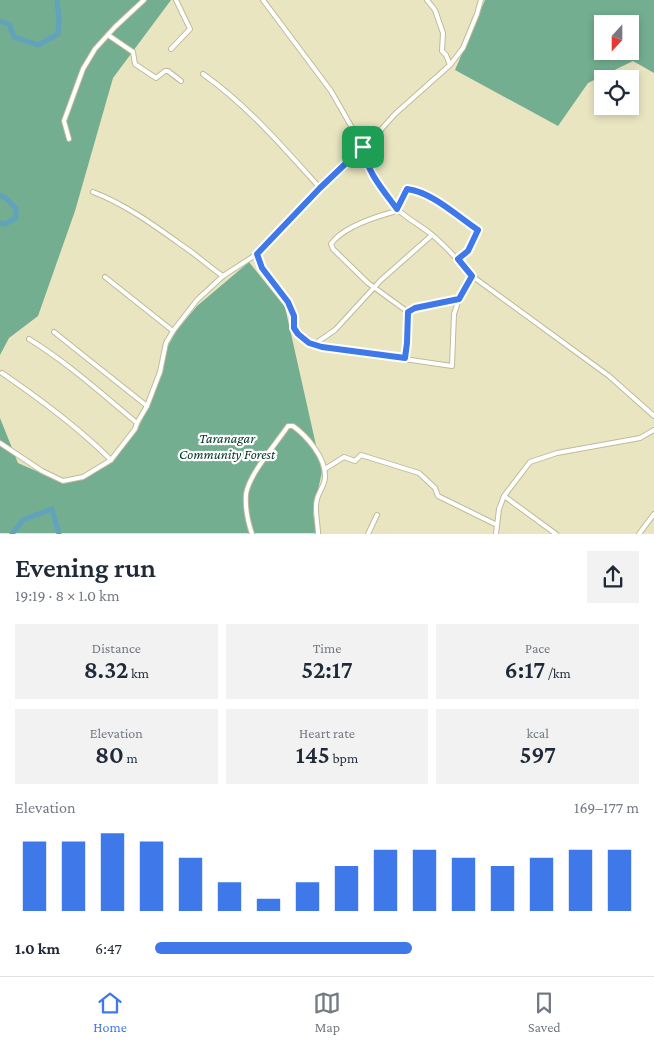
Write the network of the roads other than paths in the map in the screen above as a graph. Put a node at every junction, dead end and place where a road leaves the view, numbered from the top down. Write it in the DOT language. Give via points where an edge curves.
graph roads {
  1 [pos="144,0"];
  2 [pos="176,0"];
  3 [pos="263,0"];
  4 [pos="427,0"];
  5 [pos="481,0"];
  6 [pos="108,35"];
  7 [pos="172,49"];
  8 [pos="450,65"];
  9 [pos="203,74"];
  10 [pos="181,81"];
  11 [pos="69,138"];
  12 [pos="363,147"];
  13 [pos="320,188"];
  14 [pos="93,192"];
  15 [pos="397,209"];
  16 [pos="432,235"];
  17 [pos="257,254"];
  18 [pos="458,259"];
  19 [pos="223,276"];
  20 [pos="472,276"];
  21 [pos="105,277"];
  22 [pos="375,288"];
  23 [pos="459,299"];
  24 [pos="408,312"];
  25 [pos="173,331"];
  26 [pos="54,332"];
  27 [pos="29,339"];
  28 [pos="318,346"];
  29 [pos="402,358"];
  30 [pos="2,373"];
  31 [pos="147,406"];
  32 [pos="654,416"];
  33 [pos="137,423"];
  34 [pos="654,430"];
  35 [pos="0,443"];
  36 [pos="111,460"];
  37 [pos="325,469"];
  38 [pos="504,496"];
  39 [pos="654,514"];
  40 [pos="377,515"];
  41 [pos="497,525"];
  42 [pos="252,534"];
  43 [pos="318,534"];
  44 [pos="368,534"];
  45 [pos="496,534"];
  46 [pos="556,534"];
  47 [pos="640,534"];
  1 -- 6 [label="street"];
  2 -- 7 [label="street" via="190,29"];
  3 -- 12 [label="street" via="332,91"];
  4 -- 8 [label="street" via="435,10 443,33 442,51"];
  5 -- 8 [label="street" via="463,48"];
  6 -- 10 [label="street" via="133,52 135,64 156,78 168,71"];
  6 -- 11 [label="street" via="83,68 70,101 64,121"];
  8 -- 12 [label="street"];
  9 -- 13 [label="street" via="266,129"];
  12 -- 13 [label="street"];
  12 -- 15 [label="street" via="377,182"];
  13 -- 17 [label="street"];
  14 -- 19 [label="street" via="133,213"];
  15 -- 16 [label="street"];
  15 -- 18 [label="street" via="407,189 414,190 434,198 478,230 468,251"];
  15 -- 22 [label="street" via="346,231 331,244 358,275"];
  16 -- 18 [label="street"];
  16 -- 22 [label="street"];
  17 -- 19 [label="street"];
  17 -- 28 [label="street" via="262,268 288,302 294,316 294,328 309,343"];
  18 -- 20 [label="street"];
  19 -- 25 [label="street" via="197,300"];
  20 -- 23 [label="street"];
  20 -- 32 [label="street" via="609,376"];
  21 -- 25 [label="street"];
  22 -- 24 [label="street"];
  22 -- 28 [label="street" via="335,330 319,341"];
  23 -- 24 [label="street"];
  23 -- 29 [label="street" via="454,314 452,366"];
  24 -- 29 [label="street" via="406,353"];
  25 -- 31 [label="street" via="166,343 160,372"];
  26 -- 31 [label="street"];
  27 -- 33 [label="street" via="46,349"];
  28 -- 29 [label="street"];
  30 -- 36 [label="street" via="34,394"];
  31 -- 33 [label="street"];
  33 -- 36 [label="street"];
  34 -- 38 [label="street" via="640,438 557,453 530,462"];
  35 -- 36 [label="street" via="63,481 83,477"];
  37 -- 41 [label="street" via="344,457 355,461 362,455 419,473 435,488 438,496"];
  37 -- 42 [label="street" via="309,440 293,426 288,426 252,478 246,494"];
  37 -- 43 [label="street" via="317,499"];
  38 -- 41 [label="street"];
  38 -- 46 [label="street"];
  39 -- 47 [label="street"];
  40 -- 44 [label="street"];
  41 -- 45 [label="street"];
}
